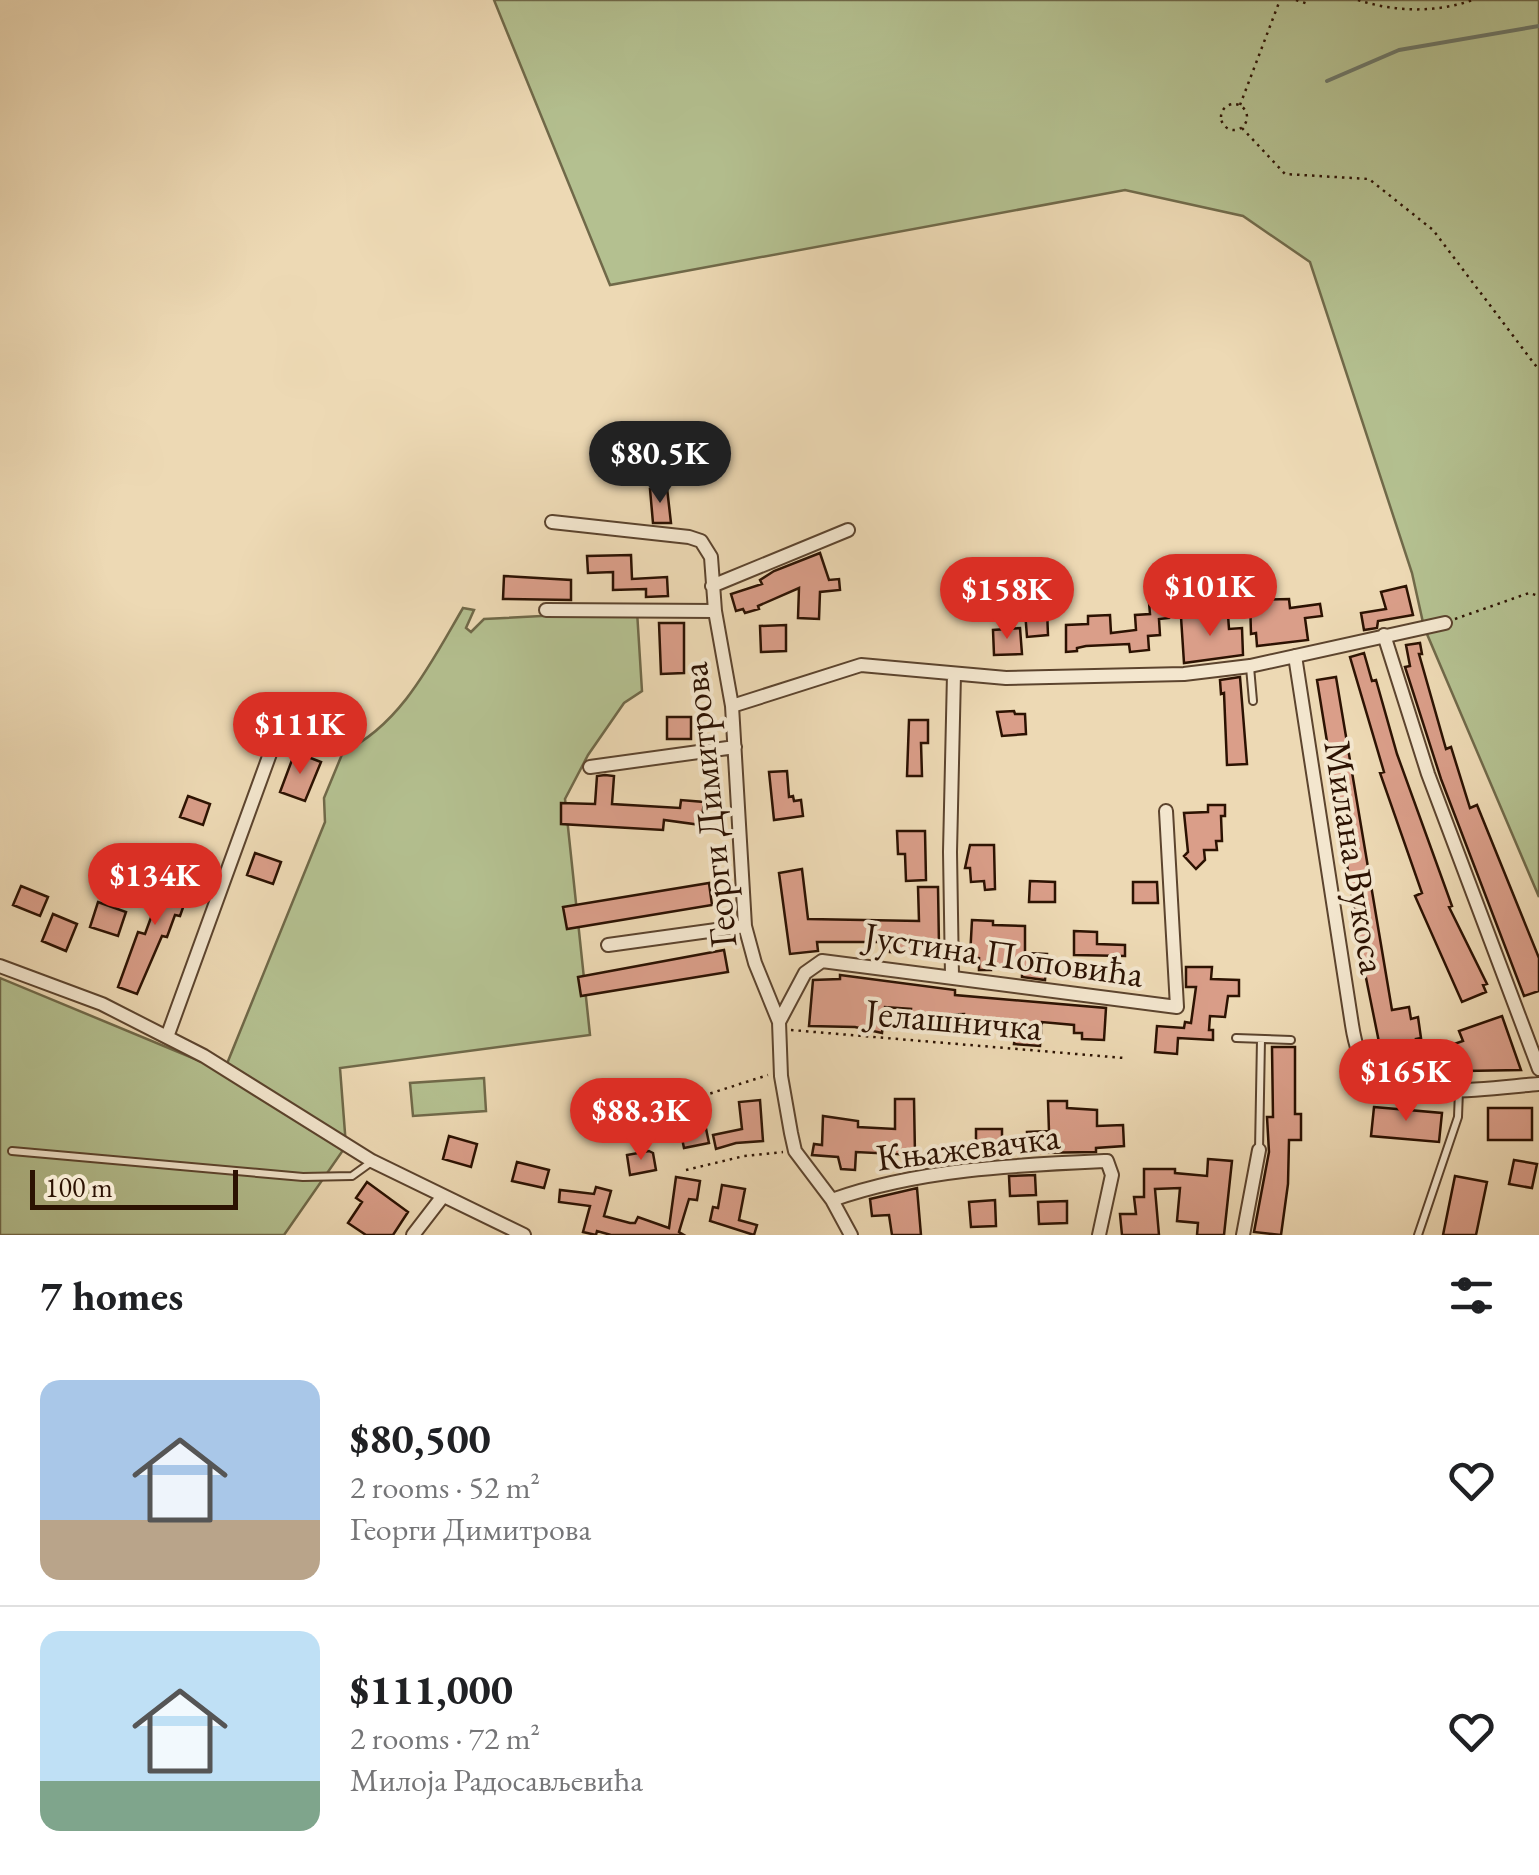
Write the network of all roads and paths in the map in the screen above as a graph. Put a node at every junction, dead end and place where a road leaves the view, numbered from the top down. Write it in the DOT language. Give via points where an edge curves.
graph roads {
  1 [pos="1280,0"];
  2 [pos="1296,0"];
  3 [pos="1358,0"];
  4 [pos="1472,0"];
  5 [pos="1308,4"];
  6 [pos="1240,104"];
  7 [pos="1242,128"];
  8 [pos="1539,370"];
  9 [pos="552,522"];
  10 [pos="848,530"];
  11 [pos="712,586"];
  12 [pos="1539,596"];
  13 [pos="546,610"];
  14 [pos="716,611"];
  15 [pos="1445,623"];
  16 [pos="1384,635"];
  17 [pos="1294,656"];
  18 [pos="1250,666"];
  19 [pos="954,674"];
  20 [pos="1254,700"];
  21 [pos="732,706"];
  22 [pos="735,748"];
  23 [pos="271,750"];
  24 [pos="590,767"];
  25 [pos="1166,811"];
  26 [pos="745,926"];
  27 [pos="608,946"];
  28 [pos="0,966"];
  29 [pos="952,976"];
  30 [pos="779,1026"];
  31 [pos="167,1037"];
  32 [pos="1236,1038"];
  33 [pos="1261,1039"];
  34 [pos="1291,1040"];
  35 [pos="1124,1058"];
  36 [pos="1539,1069"];
  37 [pos="781,1076"];
  38 [pos="1539,1084"];
  39 [pos="1459,1090"];
  40 [pos="646,1114"];
  41 [pos="1258,1150"];
  42 [pos="12,1151"];
  43 [pos="796,1151"];
  44 [pos="372,1160"];
  45 [pos="686,1170"];
  46 [pos="443,1196"];
  47 [pos="832,1200"];
  48 [pos="413,1235"];
  49 [pos="524,1235"];
  50 [pos="851,1235"];
  51 [pos="1099,1235"];
  52 [pos="1243,1235"];
  53 [pos="1418,1235"];
  1 -- 6 [label="path"];
  2 -- 5 [label="path"];
  3 -- 4 [label="path" via="1387,9"];
  6 -- 7 [label="path" via="1248,116"];
  6 -- 7 [label="path" via="1227,105 1220,116 1229,130"];
  7 -- 8 [label="path" via="1286,174 1369,179 1433,230"];
  9 -- 11 [label="street, Георги Димитрова" via="701,541 711,557"];
  10 -- 11 [label="street"];
  11 -- 14 [label="street, Георги Димитрова"];
  12 -- 15 [label="path" via="1529,593"];
  13 -- 14 [label="street"];
  14 -- 21 [label="street, Георги Димитрова"];
  15 -- 16 [label="street"];
  16 -- 17 [label="street"];
  16 -- 36 [label="street" via="1428,774"];
  17 -- 18 [label="street"];
  17 -- 39 [label="street, Милана Вукоса" via="1356,1046 1387,1082"];
  18 -- 19 [label="street" via="1148,675"];
  18 -- 20 [label="lane"];
  19 -- 21 [label="street" via="861,664"];
  19 -- 29 [label="street"];
  21 -- 22 [label="street, Георги Димитрова"];
  22 -- 24 [label="street"];
  22 -- 26 [label="street, Георги Димитрова"];
  23 -- 31 [label="street"];
  25 -- 29 [label="street, Јустина Поповића" via="1178,1007"];
  26 -- 27 [label="street"];
  26 -- 30 [label="street, Георги Димитрова"];
  28 -- 31 [label="street"];
  29 -- 30 [label="street, Јустина Поповића" via="822,961 805,973"];
  30 -- 35 [label="path, Јелашничка"];
  30 -- 37 [label="street, Георги Димитрова"];
  31 -- 44 [label="street"];
  32 -- 33 [label="lane"];
  33 -- 34 [label="lane"];
  33 -- 41 [label="lane"];
  37 -- 40 [label="path" via="766,1075"];
  37 -- 43 [label="street, Георги Димитрова"];
  38 -- 39 [label="street, Милана Вукоса"];
  39 -- 53 [label="lane" via="1458,1117"];
  41 -- 52 [label="street"];
  42 -- 44 [label="lane" via="303,1178 352,1176"];
  43 -- 45 [label="path"];
  43 -- 47 [label="street, Георги Димитрова"];
  44 -- 46 [label="street"];
  46 -- 48 [label="street"];
  46 -- 49 [label="street"];
  47 -- 50 [label="street, Георги Димитрова"];
  47 -- 51 [label="street, Књажевачка" via="865,1188 987,1169 1107,1160 1112,1175"];
}
